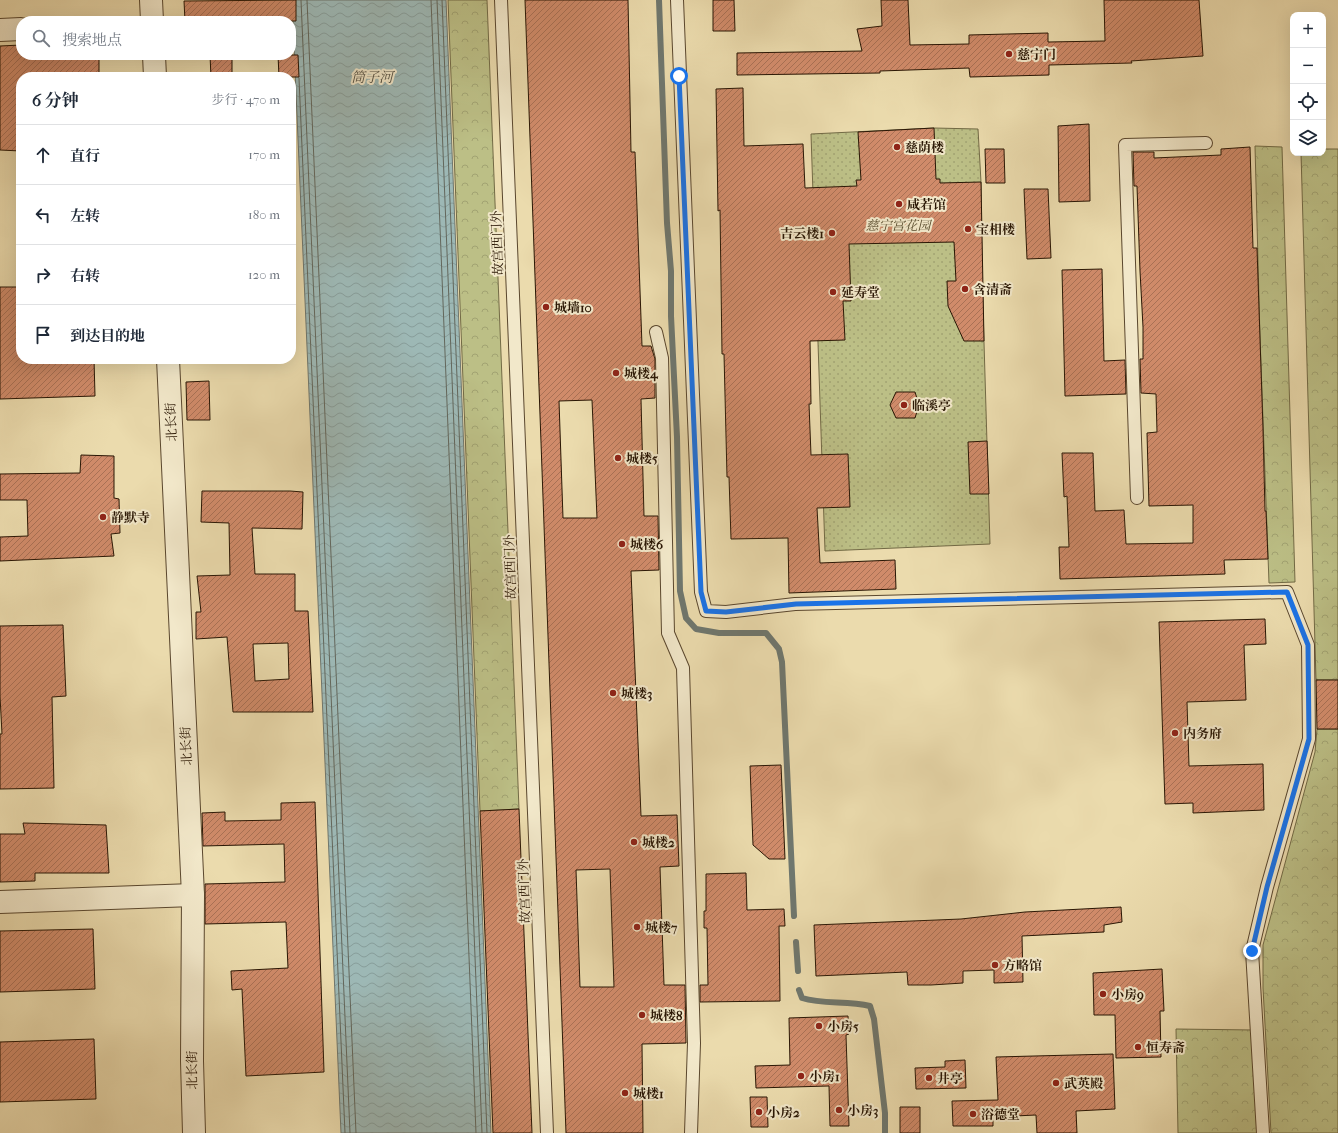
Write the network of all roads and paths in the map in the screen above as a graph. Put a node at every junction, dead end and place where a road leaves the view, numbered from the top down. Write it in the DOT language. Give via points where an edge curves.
graph roads {
  1 [pos="151,0"];
  2 [pos="501,0"];
  3 [pos="677,0"];
  4 [pos="152,16"];
  5 [pos="16,29"];
  6 [pos="0,30"];
  7 [pos="154,60"];
  8 [pos="155,72"];
  9 [pos="1206,142"];
  10 [pos="656,332"];
  11 [pos="168,364"];
  12 [pos="1138,498"];
  13 [pos="193,895"];
  14 [pos="0,902"];
  15 [pos="194,1133"];
  16 [pos="548,1133"];
  17 [pos="691,1133"];
  18 [pos="1264,1133"];
  1 -- 4 [label="street"];
  2 -- 16 [label="lane, 故宫西门外"];
  3 -- 18 [label="lane" via="701,592 706,611 726,612 796,604 1287,592 1308,645 1309,739 1267,887 1252,951"];
  5 -- 6 [label="street"];
  7 -- 8 [label="street"];
  9 -- 12 [label="lane" via="1125,145"];
  10 -- 17 [label="lane" via="662,358 668,633 683,668 694,1043"];
  11 -- 13 [label="street, 北长街"];
  13 -- 14 [label="street"];
  13 -- 15 [label="street, 北长街"];
}
